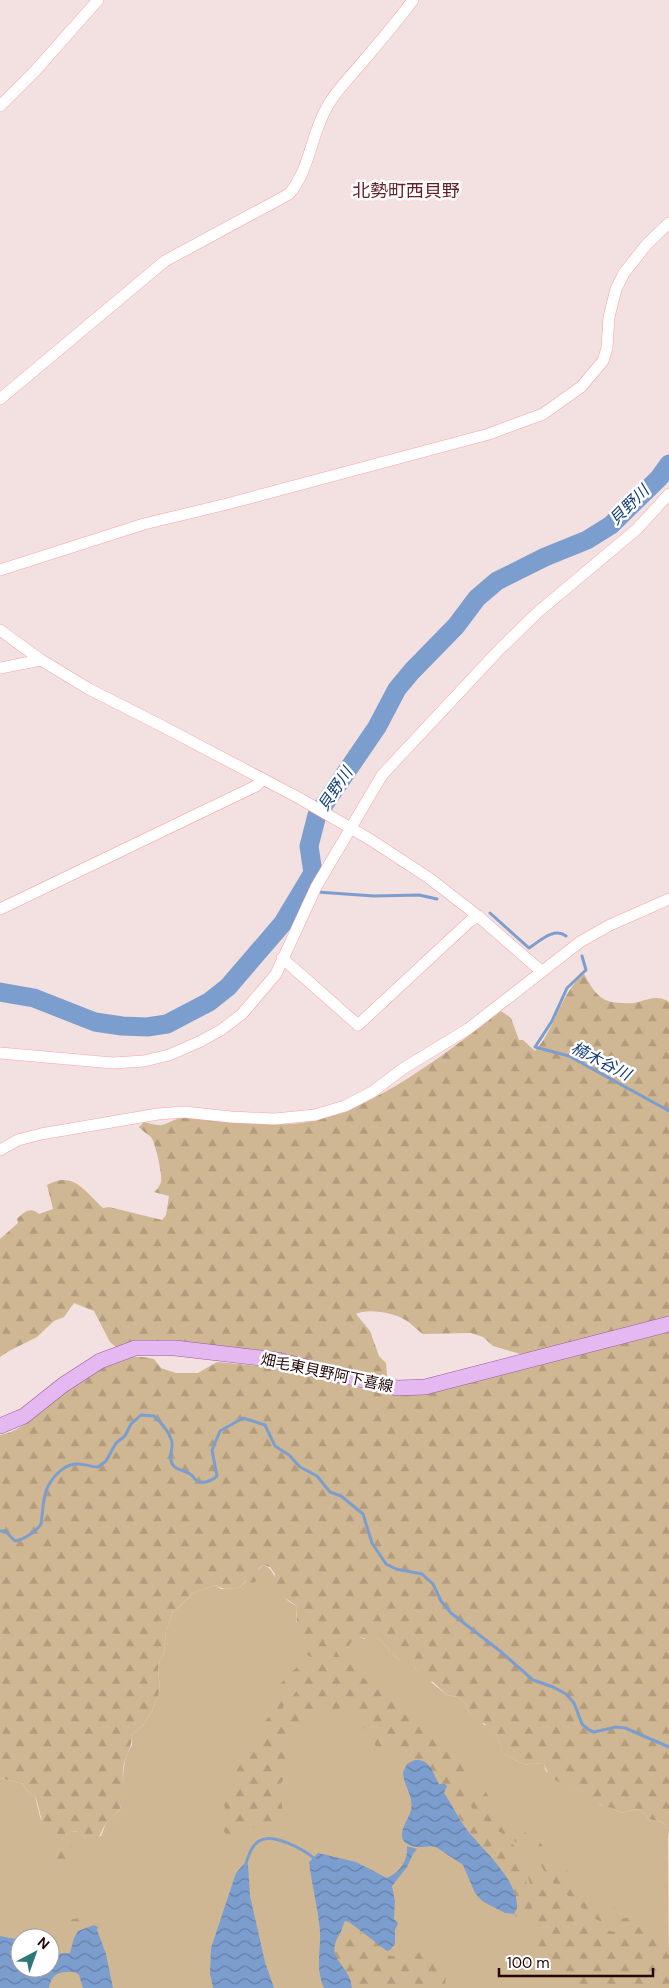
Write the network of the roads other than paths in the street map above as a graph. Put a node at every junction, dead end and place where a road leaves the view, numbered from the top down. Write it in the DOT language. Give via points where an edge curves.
graph roads {
  1 [pos="98,0"];
  2 [pos="413,0"];
  3 [pos="0,106"];
  4 [pos="669,223"];
  5 [pos="0,399"];
  6 [pos="669,494"];
  7 [pos="0,570"];
  8 [pos="0,630"];
  9 [pos="41,660"];
  10 [pos="0,668"];
  11 [pos="263,779"];
  12 [pos="349,828"];
  13 [pos="669,899"];
  14 [pos="0,909"];
  15 [pos="478,916"];
  16 [pos="282,958"];
  17 [pos="541,972"];
  18 [pos="0,1053"];
  19 [pos="0,1150"];
  20 [pos="669,1324"];
  21 [pos="0,1426"];
  1 -- 3 [label="street"];
  2 -- 5 [label="street" via="327,106 305,165 289,194 165,261"];
  4 -- 7 [label="street" via="647,244 616,289 603,361 581,387 543,414 489,434 144,524"];
  6 -- 12 [label="street" via="637,529 538,612 486,662 382,775"];
  8 -- 9 [label="street"];
  9 -- 10 [label="street"];
  9 -- 11 [label="street" via="89,689"];
  11 -- 12 [label="street"];
  11 -- 14 [label="street" via="256,786"];
  12 -- 15 [label="street" via="429,878"];
  12 -- 16 [label="street"];
  13 -- 17 [label="street" via="580,942"];
  15 -- 16 [label="street" via="358,1026"];
  15 -- 17 [label="street"];
  16 -- 18 [label="street" via="276,974 242,1014 221,1030 169,1055 113,1063"];
  17 -- 19 [label="street" via="468,1028 372,1092 345,1106 315,1115 276,1119 184,1112 158,1114 42,1134 18,1140"];
  20 -- 21 [label="main road, 畑毛東貝野阿下喜線" via="425,1387 396,1388 277,1360 175,1348 135,1348 100,1360 24,1416"];
}
